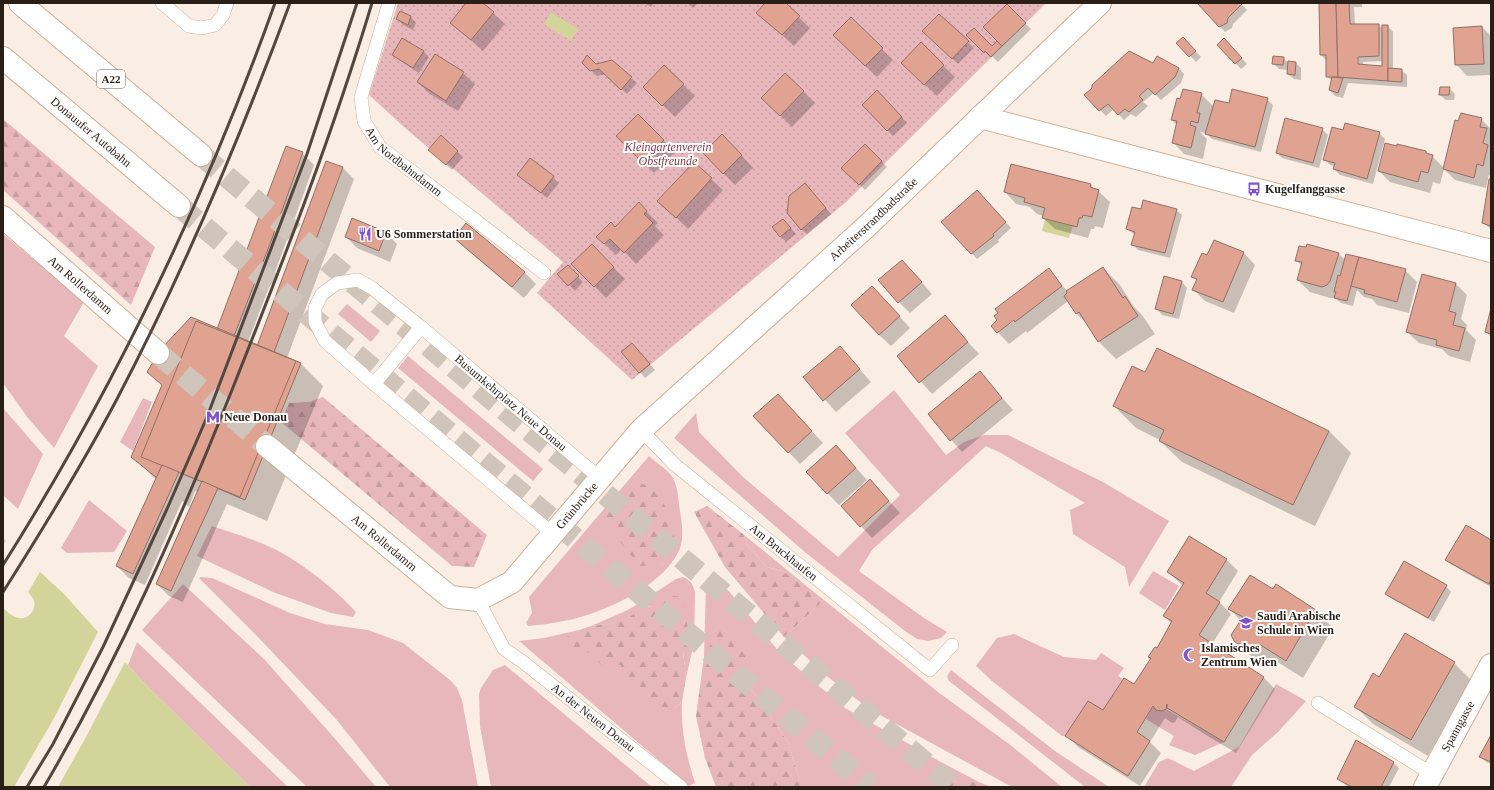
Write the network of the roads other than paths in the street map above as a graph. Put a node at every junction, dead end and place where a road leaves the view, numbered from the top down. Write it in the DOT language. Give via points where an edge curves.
graph roads {
  1 [pos="20,3"];
  2 [pos="162,3"];
  3 [pos="227,3"];
  4 [pos="389,3"];
  5 [pos="1100,3"];
  6 [pos="3,58"];
  7 [pos="980,117"];
  8 [pos="201,155"];
  9 [pos="179,206"];
  10 [pos="3,217"];
  11 [pos="1491,251"];
  12 [pos="544,273"];
  13 [pos="421,327"];
  14 [pos="158,353"];
  15 [pos="374,384"];
  16 [pos="642,430"];
  17 [pos="267,446"];
  18 [pos="601,479"];
  19 [pos="553,534"];
  20 [pos="478,600"];
  21 [pos="952,645"];
  22 [pos="1491,665"];
  23 [pos="1318,703"];
  24 [pos="1428,781"];
  25 [pos="681,787"];
  1 -- 8 [label="main road, A22"];
  2 -- 3 [label="lane" via="189,26 202,28 214,25 223,15"];
  4 -- 12 [label="lane, Am Nordbahndamm" via="361,97 364,121 380,147"];
  5 -- 7 [label="main road, Arbeiterstrandbadstraße"];
  6 -- 9 [label="main road, Donauufer Autobahn"];
  7 -- 11 [label="main road"];
  7 -- 16 [label="main road, Arbeiterstrandbadstraße" via="867,226"];
  10 -- 14 [label="main road, Am Rollerdamm"];
  13 -- 15 [label="lane"];
  13 -- 15 [label="lane, Busumkehrplatz Neue Donau" via="358,280 337,283 322,294 315,308 315,322 318,328 326,341"];
  13 -- 18 [label="lane, Busumkehrplatz Neue Donau"];
  15 -- 19 [label="lane, Busumkehrplatz Neue Donau"];
  16 -- 18 [label="main road, Grünbrücke"];
  16 -- 21 [label="lane, Am Bruckhaufen" via="675,465 930,670"];
  17 -- 20 [label="main road, Am Rollerdamm" via="450,597"];
  18 -- 19 [label="main road, Grünbrücke"];
  19 -- 20 [label="main road, Grünbrücke" via="512,582"];
  20 -- 25 [label="lane, An der Neuen Donau" via="504,649"];
  22 -- 24 [label="main road, Spanngasse"];
  23 -- 24 [label="lane"];
}
